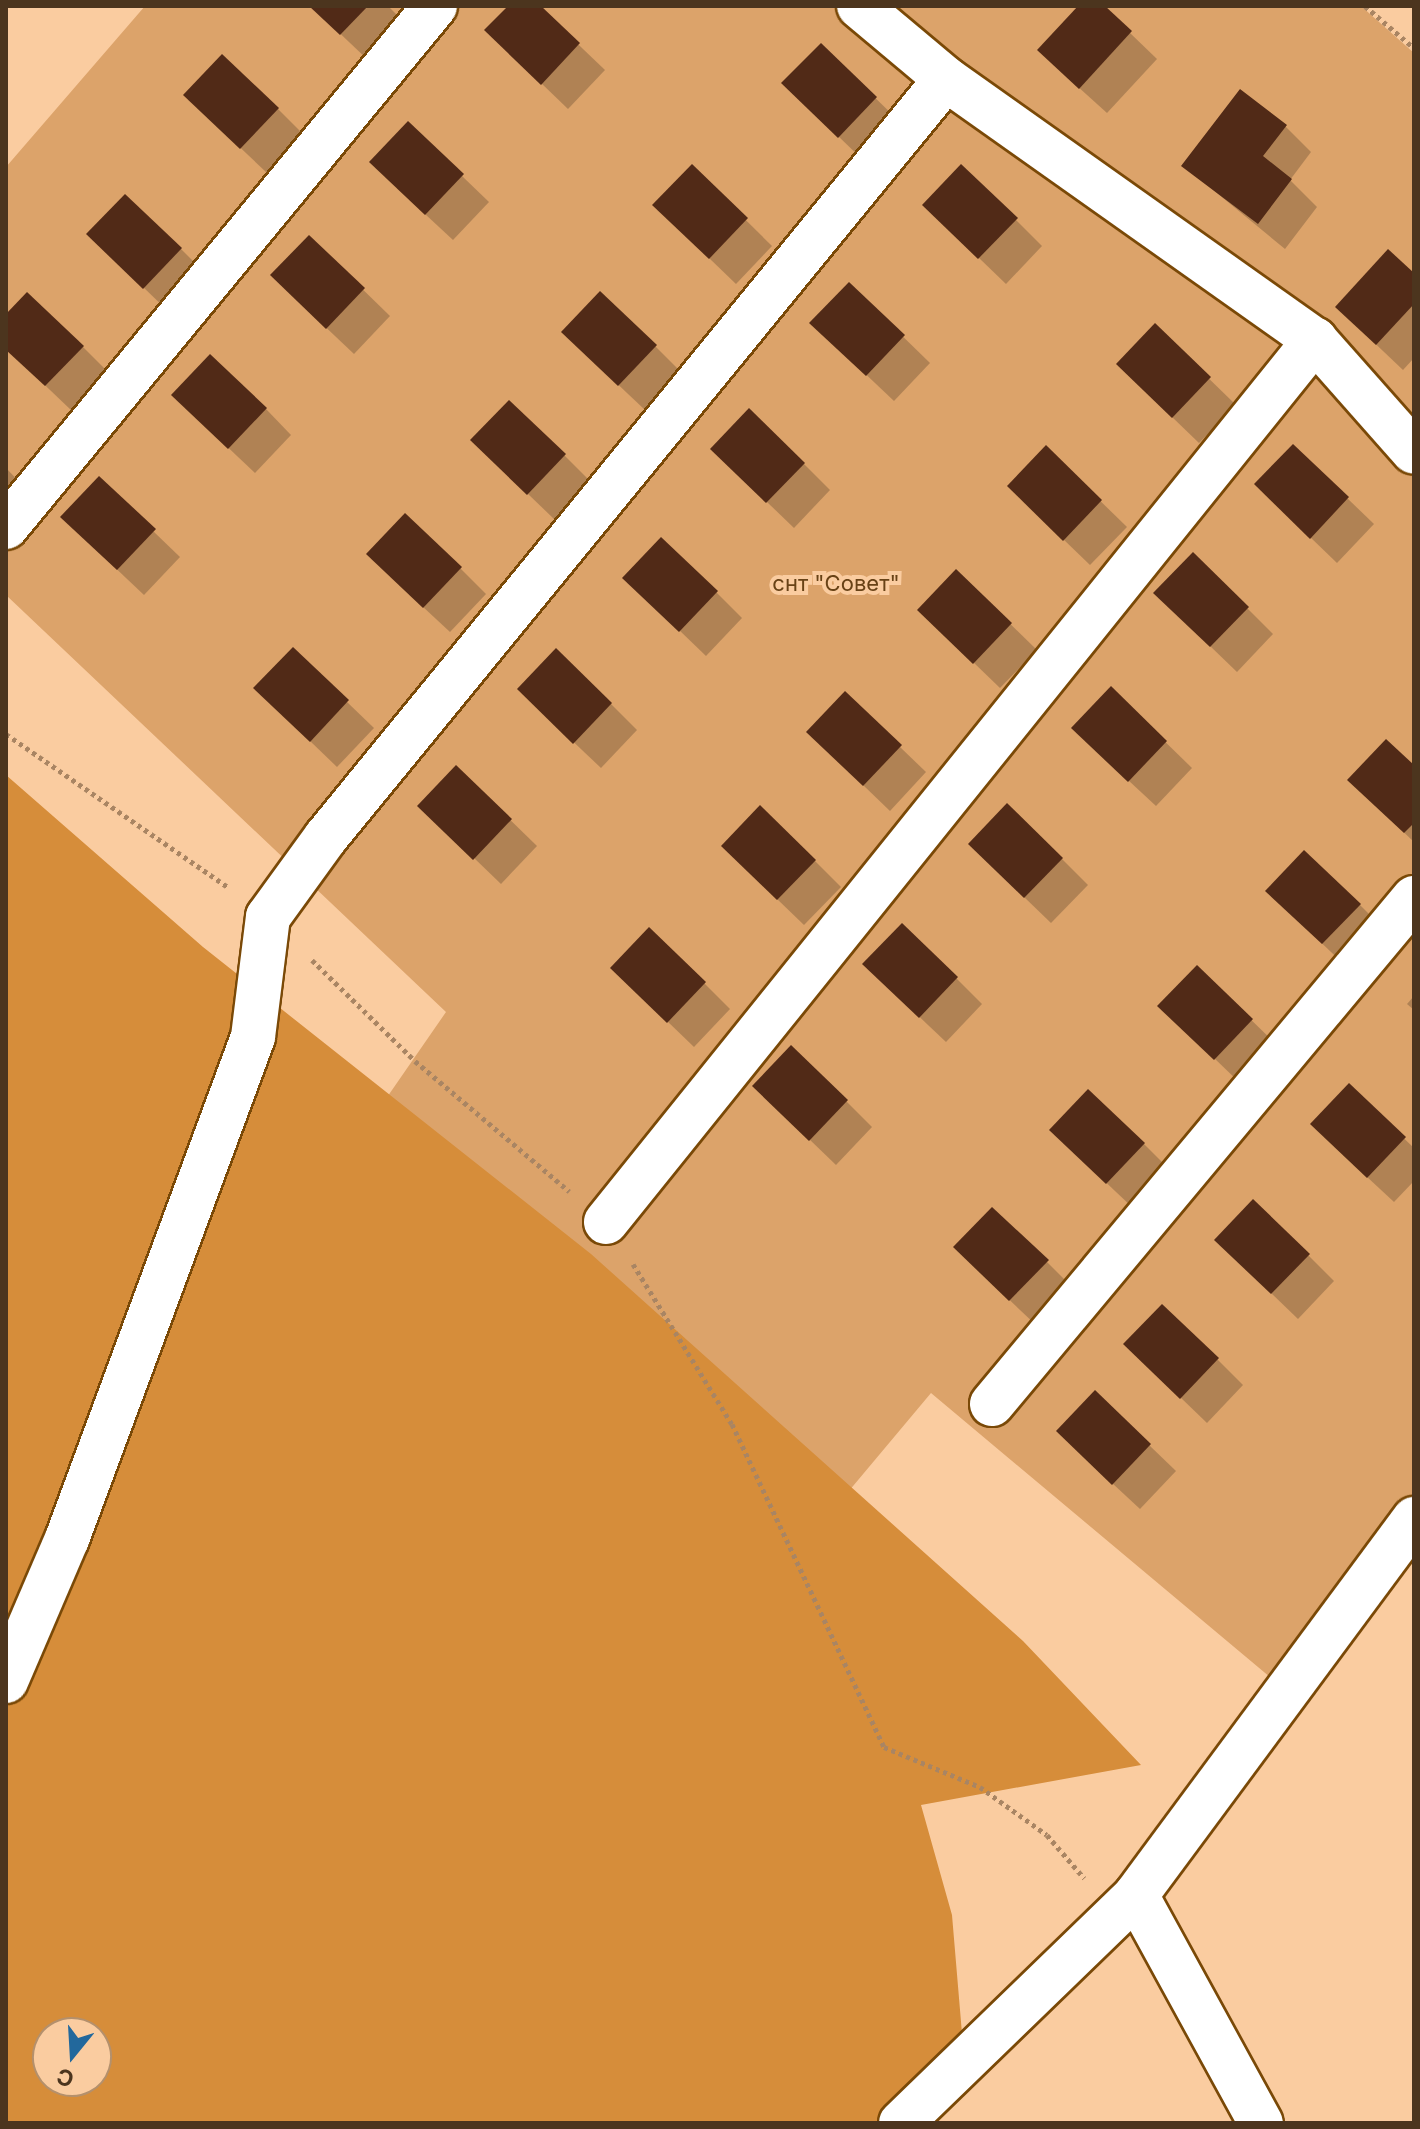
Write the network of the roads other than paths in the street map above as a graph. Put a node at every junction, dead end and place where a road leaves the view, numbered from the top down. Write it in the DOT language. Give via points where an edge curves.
graph roads {
  1 [pos="435,6"];
  2 [pos="859,6"];
  3 [pos="946,79"];
  4 [pos="1315,340"];
  5 [pos="1414,452"];
  6 [pos="6,527"];
  7 [pos="1414,898"];
  8 [pos="606,1222"];
  9 [pos="992,1404"];
  10 [pos="1414,1519"];
  11 [pos="6,1681"];
  12 [pos="1136,1895"];
  13 [pos="901,2123"];
  14 [pos="1261,2123"];
  1 -- 6 [label="street"];
  2 -- 3 [label="street"];
  3 -- 4 [label="street"];
  3 -- 11 [label="street" via="326,837 268,917 253,1037 67,1539"];
  4 -- 5 [label="street"];
  4 -- 8 [label="street"];
  7 -- 9 [label="street"];
  10 -- 12 [label="street"];
  12 -- 13 [label="street"];
  12 -- 14 [label="street"];
}
